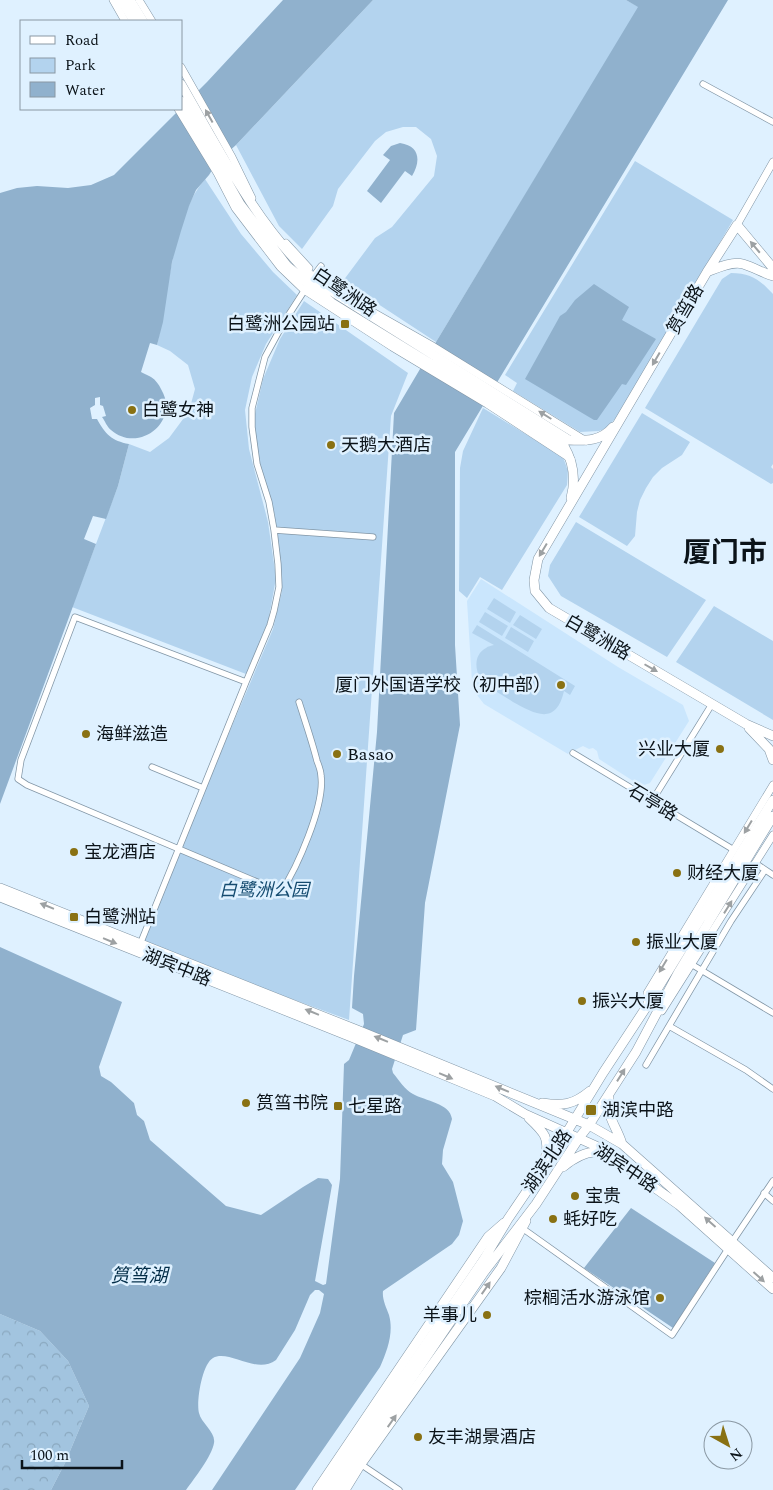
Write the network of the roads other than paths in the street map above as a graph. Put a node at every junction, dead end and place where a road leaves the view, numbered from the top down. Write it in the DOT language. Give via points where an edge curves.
graph roads {
  1 [pos="113,0"];
  2 [pos="121,0"];
  3 [pos="130,0"];
  4 [pos="139,0"];
  5 [pos="125,20"];
  6 [pos="133,20"];
  7 [pos="142,20"];
  8 [pos="151,20"];
  9 [pos="182,68"];
  10 [pos="703,84"];
  11 [pos="182,86"];
  12 [pos="182,102"];
  13 [pos="179,110"];
  14 [pos="773,122"];
  15 [pos="773,162"];
  16 [pos="224,165"];
  17 [pos="737,225"];
  18 [pos="321,266"];
  19 [pos="773,268"];
  20 [pos="707,272"];
  21 [pos="773,276"];
  22 [pos="310,282"];
  23 [pos="492,396"];
  24 [pos="625,413"];
  25 [pos="599,456"];
  26 [pos="568,508"];
  27 [pos="274,530"];
  28 [pos="373,537"];
  29 [pos="246,682"];
  30 [pos="298,702"];
  31 [pos="712,704"];
  32 [pos="746,724"];
  33 [pos="773,736"];
  34 [pos="573,753"];
  35 [pos="773,760"];
  36 [pos="152,767"];
  37 [pos="773,785"];
  38 [pos="203,788"];
  39 [pos="773,800"];
  40 [pos="652,801"];
  41 [pos="773,816"];
  42 [pos="773,835"];
  43 [pos="178,848"];
  44 [pos="734,850"];
  45 [pos="755,863"];
  46 [pos="765,870"];
  47 [pos="773,875"];
  48 [pos="0,888"];
  49 [pos="0,897"];
  50 [pos="139,948"];
  51 [pos="691,964"];
  52 [pos="702,971"];
  53 [pos="647,1006"];
  54 [pos="773,1013"];
  55 [pos="669,1026"];
  56 [pos="636,1052"];
  57 [pos="403,1053"];
  58 [pos="646,1065"];
  59 [pos="594,1087"];
  60 [pos="773,1089"];
  61 [pos="611,1092"];
  62 [pos="530,1101"];
  63 [pos="525,1114"];
  64 [pos="574,1120"];
  65 [pos="590,1125"];
  66 [pos="567,1132"];
  67 [pos="579,1138"];
  68 [pos="622,1144"];
  69 [pos="608,1155"];
  70 [pos="543,1168"];
  71 [pos="557,1172"];
  72 [pos="773,1181"];
  73 [pos="764,1193"];
  74 [pos="773,1201"];
  75 [pos="536,1204"];
  76 [pos="508,1220"];
  77 [pos="522,1228"];
  78 [pos="730,1246"];
  79 [pos="773,1278"];
  80 [pos="773,1289"];
  81 [pos="355,1460"];
  82 [pos="316,1490"];
  83 [pos="326,1490"];
  84 [pos="336,1490"];
  85 [pos="345,1490"];
  86 [pos="399,1490"];
  1 -- 5 [label="street"];
  2 -- 6 [label="main road"];
  3 -- 7 [label="main road"];
  4 -- 8 [label="street"];
  16 -- 9 [label="street, 白鹭洲路, one-way"];
  10 -- 14 [label="street"];
  11 -- 16 [label="main road, 白鹭洲路"];
  12 -- 16 [label="main road, 白鹭洲路"];
  13 -- 16 [label="street, 白鹭洲路"];
  15 -- 17 [label="street, 筼筜路"];
  16 -- 22 [label="street, 白鹭洲路"];
  16 -- 22 [label="main road, 白鹭洲路" via="240,204 287,266"];
  19 -- 17 [label="main road, one-way"];
  17 -- 20 [label="main road, 筼筜路"];
  18 -- 22 [label="street"];
  20 -- 21 [label="main road" via="741,263"];
  20 -- 24 [label="main road, 筼筜路, one-way"];
  22 -- 23 [label="main road, 白鹭洲路" via="429,348"];
  22 -- 23 [label="main road, 白鹭洲路" via="332,303 421,362"];
  22 -- 27 [label="street" via="266,357 252,408 257,464"];
  24 -- 23 [label="main road, 白鹭洲路, one-way" via="606,434 587,441 569,440"];
  23 -- 26 [label="main road, 白鹭洲路" via="564,446 572,459 574,486"];
  24 -- 25 [label="main road, 筼筜路"];
  25 -- 26 [label="main road, 白鹭洲路"];
  26 -- 31 [label="main road, 白鹭洲路, one-way" via="538,559 535,591 549,608"];
  27 -- 28 [label="street"];
  27 -- 29 [label="street" via="277,595 270,625"];
  29 -- 38 [label="street"];
  29 -- 43 [label="street" via="75,616 21,760 18,779"];
  30 -- 43 [label="street" via="322,777 306,843 281,892"];
  31 -- 32 [label="main road, 白鹭洲路"];
  31 -- 40 [label="street"];
  32 -- 33 [label="main road, 白鹭洲路"];
  32 -- 35 [label="main road, 白鹭洲路" via="769,749"];
  34 -- 40 [label="street, 石亭路"];
  36 -- 38 [label="street"];
  37 -- 44 [label="street, one-way"];
  38 -- 43 [label="street"];
  39 -- 53 [label="main road, 湖滨北路"];
  40 -- 44 [label="street, 石亭路"];
  41 -- 56 [label="main road, 湖滨北路" via="678,973"];
  42 -- 45 [label="street"];
  43 -- 50 [label="street"];
  44 -- 53 [label="street, one-way" via="647,993"];
  45 -- 46 [label="street"];
  51 -- 45 [label="street, one-way"];
  46 -- 47 [label="street"];
  46 -- 52 [label="street"];
  50 -- 48 [label="main road, one-way"];
  49 -- 50 [label="main road, 湖宾中路, one-way"];
  50 -- 57 [label="main road, 湖宾中路"];
  51 -- 52 [label="street"];
  51 -- 56 [label="street"];
  52 -- 54 [label="street"];
  52 -- 55 [label="street"];
  53 -- 59 [label="main road, 湖滨北路"];
  55 -- 58 [label="street"];
  55 -- 60 [label="street"];
  61 -- 56 [label="main road, 湖滨北路, one-way"];
  62 -- 57 [label="main road, one-way"];
  57 -- 63 [label="main road, 湖宾中路, one-way" via="495,1096"];
  59 -- 62 [label="main road" via="582,1098 563,1105"];
  59 -- 64 [label="main road, 湖滨北路"];
  61 -- 65 [label="main road, 湖滨北路"];
  61 -- 68 [label="main road" via="610,1119"];
  62 -- 64 [label="main road"];
  63 -- 66 [label="main road, 湖宾中路"];
  63 -- 70 [label="main road" via="546,1138 548,1148"];
  64 -- 65 [label="main road"];
  64 -- 66 [label="main road, 湖滨北路"];
  65 -- 67 [label="main road, 湖滨北路"];
  65 -- 68 [label="main road"];
  66 -- 67 [label="main road, 湖宾中路"];
  66 -- 70 [label="main road, 湖滨北路"];
  67 -- 69 [label="main road, 湖宾中路"];
  67 -- 71 [label="main road, 湖滨北路"];
  78 -- 68 [label="main road, one-way"];
  69 -- 71 [label="main road" via="595,1151 581,1155"];
  69 -- 78 [label="main road, 湖宾中路"];
  70 -- 76 [label="main road, 湖滨北路"];
  71 -- 75 [label="main road, 湖滨北路"];
  72 -- 73 [label="street"];
  73 -- 74 [label="street"];
  73 -- 78 [label="street"];
  75 -- 77 [label="main road"];
  75 -- 81 [label="main road, 湖滨北路" via="484,1272"];
  76 -- 81 [label="main road, 湖滨北路"];
  76 -- 82 [label="main road" via="488,1237"];
  77 -- 78 [label="street" via="672,1335"];
  81 -- 77 [label="main road, one-way" via="501,1268"];
  78 -- 79 [label="main road"];
  78 -- 80 [label="main road, 湖宾中路, one-way"];
  81 -- 83 [label="main road, 湖滨北路"];
  81 -- 84 [label="main road, 湖滨北路"];
  81 -- 85 [label="main road"];
  81 -- 86 [label="street"];
}
